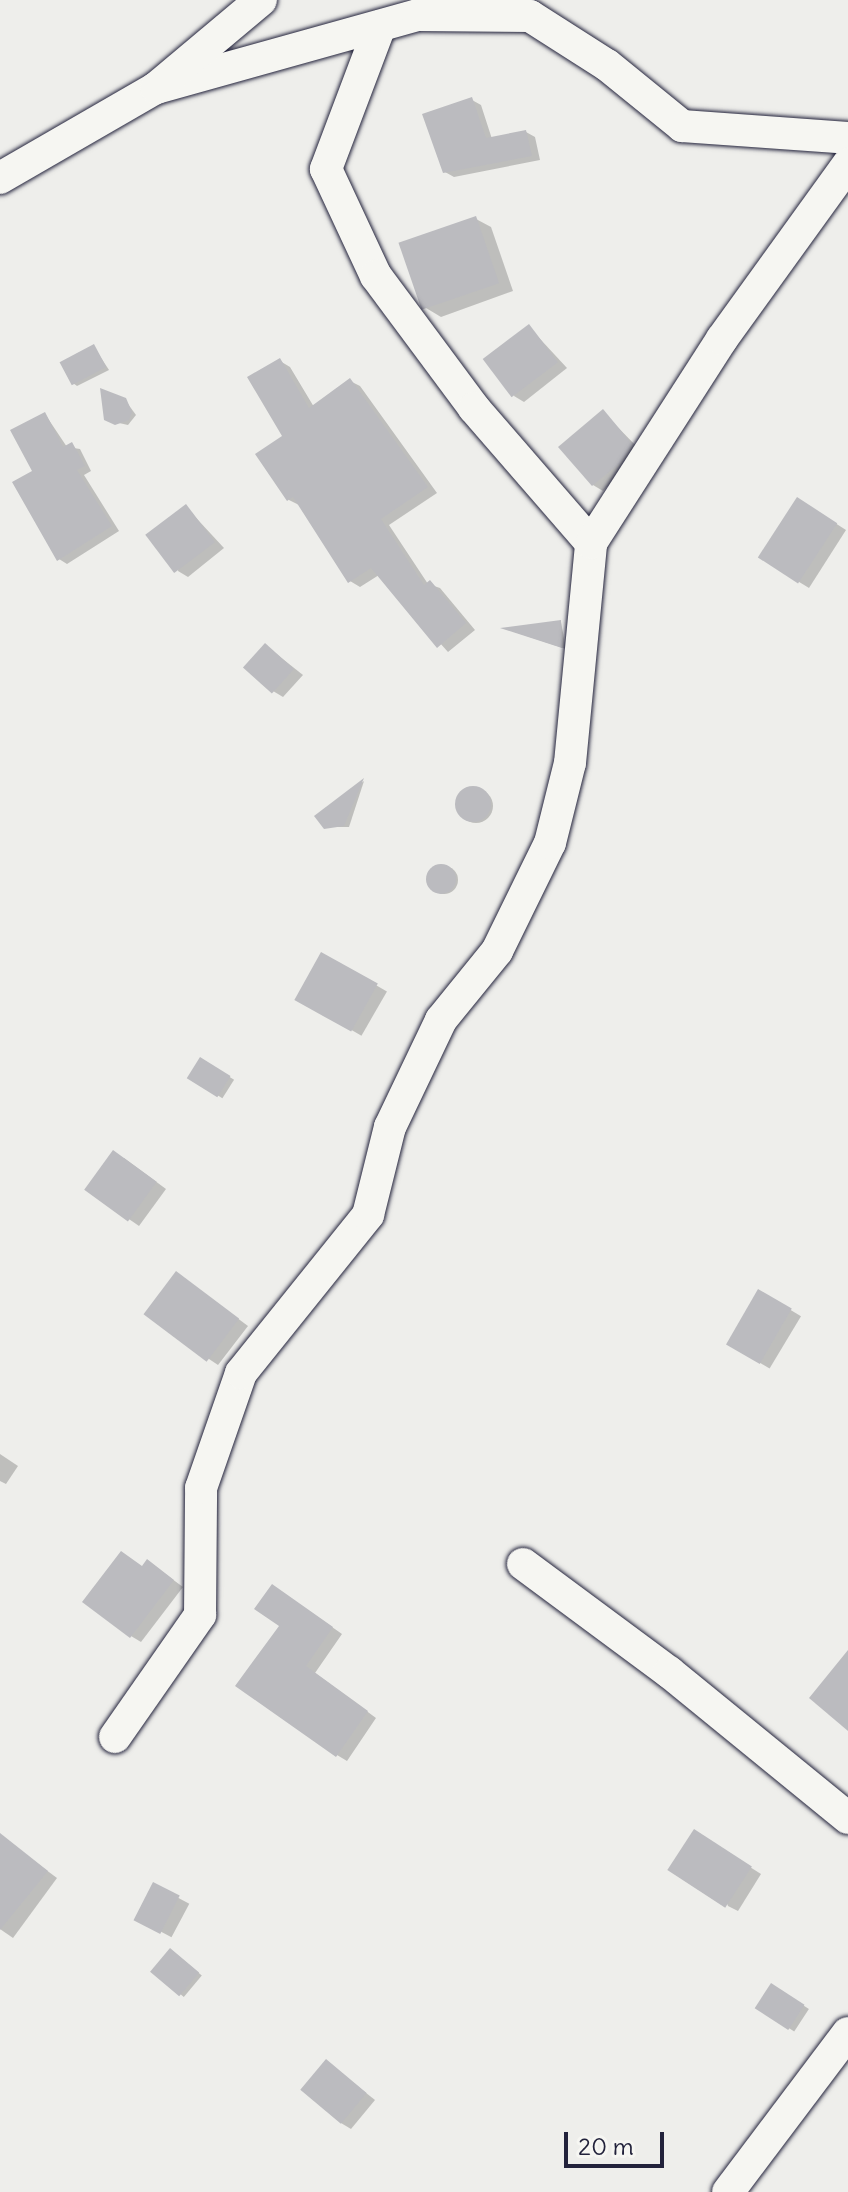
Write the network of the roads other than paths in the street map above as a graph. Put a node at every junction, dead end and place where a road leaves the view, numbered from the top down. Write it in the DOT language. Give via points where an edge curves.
graph roads {
  1 [pos="261,0"];
  2 [pos="380,26"];
  3 [pos="156,88"];
  4 [pos="848,138"];
  5 [pos="848,164"];
  6 [pos="0,178"];
  7 [pos="591,543"];
  8 [pos="523,1564"];
  9 [pos="115,1737"];
  10 [pos="848,1818"];
  11 [pos="848,2033"];
  12 [pos="728,2192"];
  1 -- 3 [label="street"];
  2 -- 3 [label="street"];
  2 -- 4 [label="street" via="418,15 530,16 607,65 682,126"];
  2 -- 7 [label="street" via="326,169 376,276 474,408"];
  3 -- 6 [label="street"];
  5 -- 7 [label="street" via="722,339"];
  7 -- 9 [label="street" via="570,763 550,843 497,951 441,1020 390,1127 368,1215 241,1373 201,1488 200,1615"];
  8 -- 10 [label="street" via="669,1672"];
  11 -- 12 [label="street"];
}
